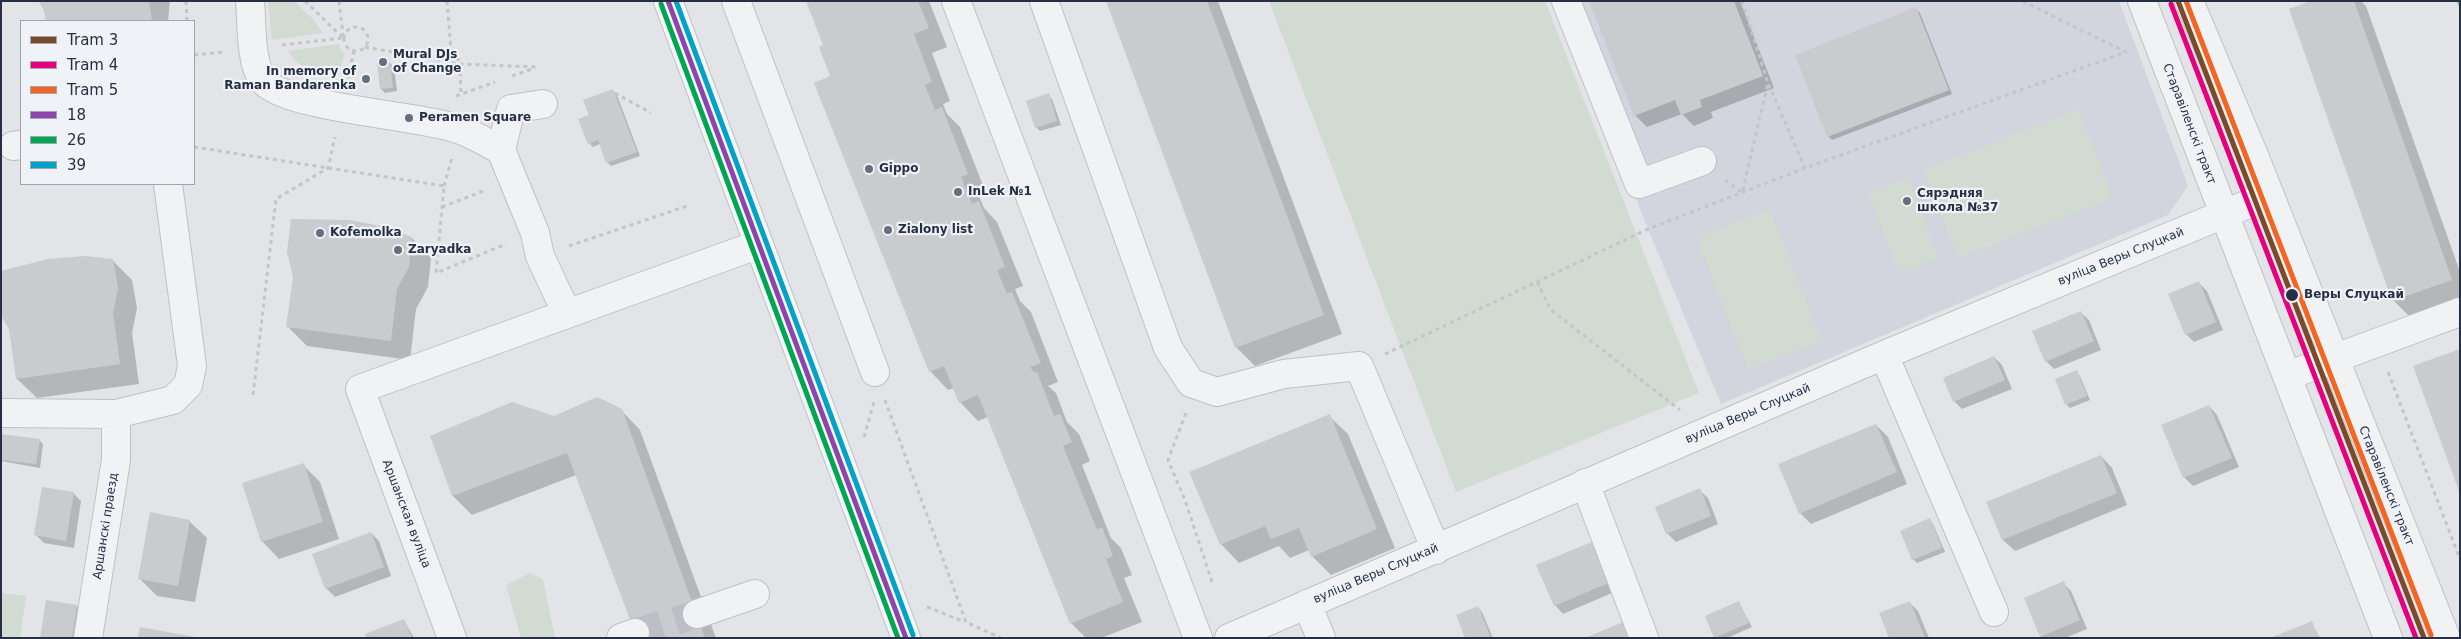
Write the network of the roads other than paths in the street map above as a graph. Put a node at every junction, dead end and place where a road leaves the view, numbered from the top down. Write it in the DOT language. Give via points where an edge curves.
graph roads {
  1 [pos="250,1"];
  2 [pos="668,1"];
  3 [pos="736,1"];
  4 [pos="956,1"];
  5 [pos="1044,1"];
  6 [pos="1566,1"];
  7 [pos="2142,1"];
  8 [pos="2189,1"];
  9 [pos="542,104"];
  10 [pos="501,150"];
  11 [pos="1702,161"];
  12 [pos="168,185"];
  13 [pos="2270,195"];
  14 [pos="2225,214"];
  15 [pos="757,245"];
  16 [pos="2460,312"];
  17 [pos="567,314"];
  18 [pos="1884,355"];
  19 [pos="2335,359"];
  20 [pos="2287,376"];
  21 [pos="879,382"];
  22 [pos="1,413"];
  23 [pos="116,414"];
  24 [pos="1585,482"];
  25 [pos="1436,550"];
  26 [pos="754,594"];
  27 [pos="1307,604"];
  28 [pos="1994,612"];
  29 [pos="697,614"];
  30 [pos="88,638"];
  31 [pos="452,638"];
  32 [pos="906,638"];
  33 [pos="1198,638"];
  34 [pos="1229,638"];
  35 [pos="1321,638"];
  36 [pos="1644,638"];
  37 [pos="2388,638"];
  38 [pos="2446,638"];
  1 -- 10 [label="street" via="256,63 266,84 280,92 460,129"];
  2 -- 15 [label="main road"];
  3 -- 21 [label="street"];
  4 -- 33 [label="street"];
  5 -- 25 [label="street" via="1168,348 1191,383 1217,392 1284,374 1359,366"];
  6 -- 11 [label="street" via="1639,184"];
  7 -- 14 [label="street, Старавіленскі тракт"];
  8 -- 13 [label="street, Старавіленскі тракт"];
  9 -- 10 [label="street" via="511,109"];
  10 -- 17 [label="street"];
  12 -- 23 [label="street" via="192,366 188,385 173,400"];
  13 -- 14 [label="street, вуліца Веры Слуцкай"];
  13 -- 19 [label="street, Старавіленскі тракт"];
  14 -- 18 [label="street, вуліца Веры Слуцкай"];
  14 -- 20 [label="street, Старавіленскі тракт"];
  15 -- 17 [label="street"];
  15 -- 32 [label="main road"];
  16 -- 19 [label="street"];
  17 -- 31 [label="street, Аршанская вуліца" via="360,389"];
  18 -- 24 [label="street, вуліца Веры Слуцкай"];
  18 -- 28 [label="street"];
  19 -- 20 [label="street"];
  19 -- 38 [label="street, Старавіленскі тракт"];
  20 -- 37 [label="street, Старавіленскі тракт"];
  22 -- 23 [label="street"];
  23 -- 30 [label="street, Аршанскі праезд" via="116,460"];
  24 -- 25 [label="street, вуліца Веры Слуцкай"];
  24 -- 36 [label="street"];
  25 -- 27 [label="street, вуліца Веры Слуцкай"];
  26 -- 29 [label="street"];
  27 -- 34 [label="street, вуліца Веры Слуцкай"];
  27 -- 35 [label="street"];
}
